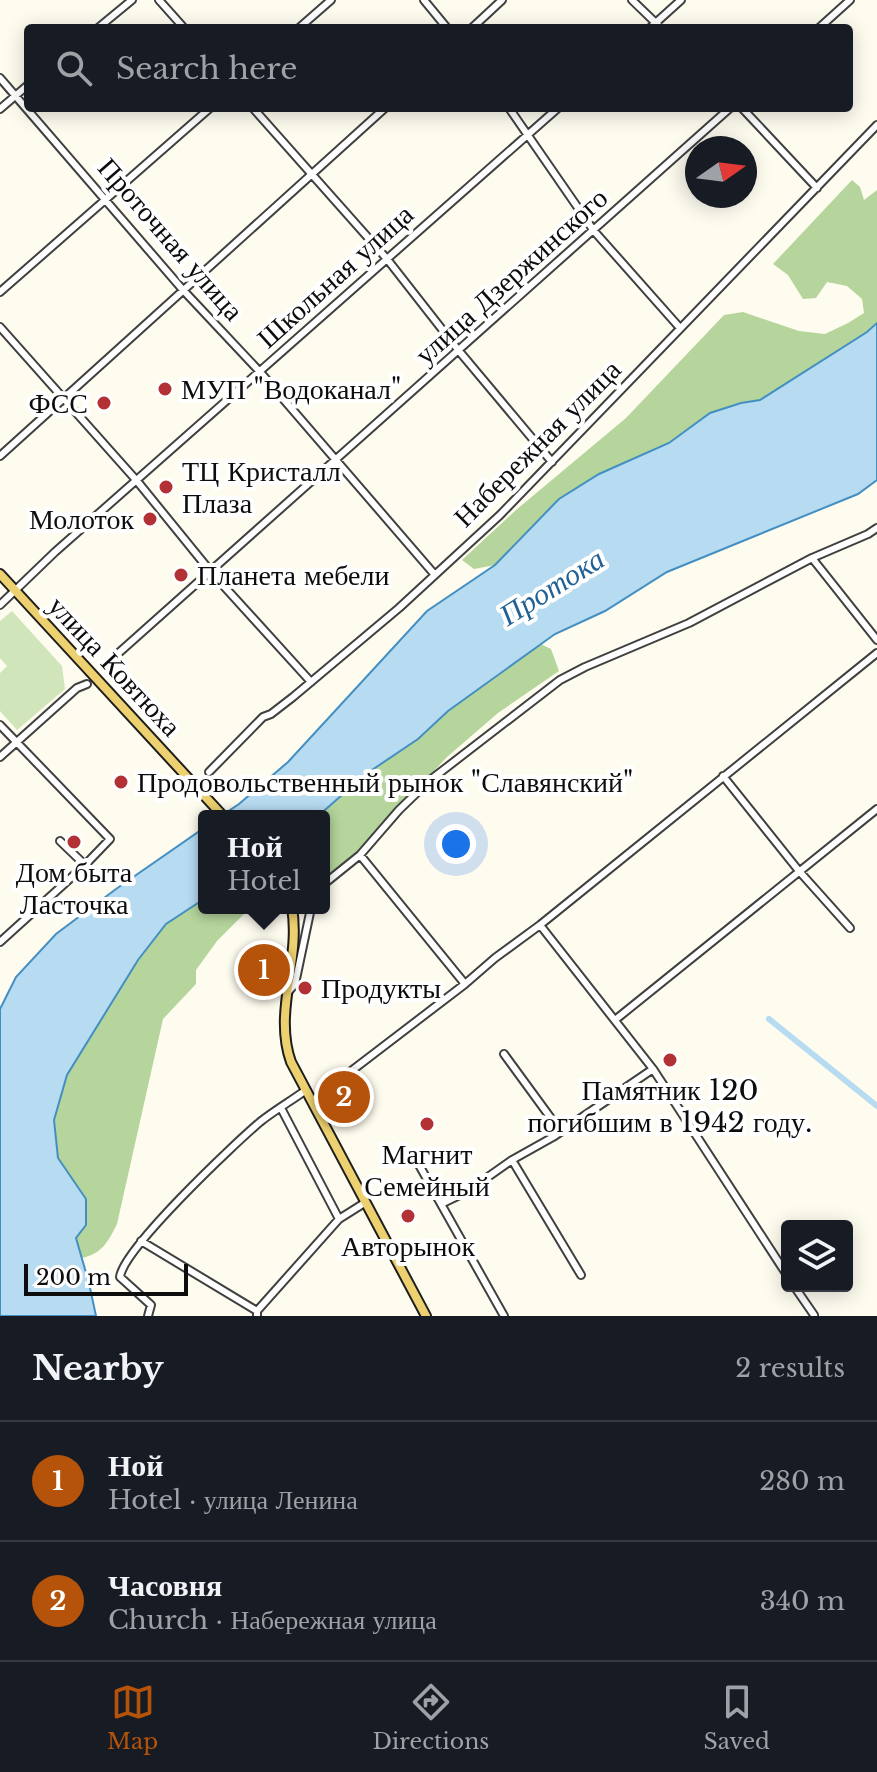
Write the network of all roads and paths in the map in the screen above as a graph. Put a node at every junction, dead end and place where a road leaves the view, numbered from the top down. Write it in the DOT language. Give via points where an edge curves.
graph roads {
  1 [pos="132,0"];
  2 [pos="159,0"];
  3 [pos="331,0"];
  4 [pos="424,0"];
  5 [pos="502,0"];
  6 [pos="632,0"];
  7 [pos="681,0"];
  8 [pos="850,0"];
  9 [pos="103,24"];
  10 [pos="180,24"];
  11 [pos="304,24"];
  12 [pos="444,24"];
  13 [pos="476,24"];
  14 [pos="654,24"];
  15 [pos="658,24"];
  16 [pos="823,24"];
  17 [pos="0,78"];
  18 [pos="24,88"];
  19 [pos="15,95"];
  20 [pos="24,105"];
  21 [pos="0,109"];
  22 [pos="30,112"];
  23 [pos="206,112"];
  24 [pos="256,112"];
  25 [pos="381,112"];
  26 [pos="512,112"];
  27 [pos="553,112"];
  28 [pos="726,112"];
  29 [pos="746,112"];
  30 [pos="877,125"];
  31 [pos="528,134"];
  32 [pos="311,175"];
  33 [pos="817,188"];
  34 [pos="107,200"];
  35 [pos="594,231"];
  36 [pos="387,259"];
  37 [pos="183,290"];
  38 [pos="0,292"];
  39 [pos="0,327"];
  40 [pos="680,328"];
  41 [pos="459,351"];
  42 [pos="260,372"];
  43 [pos="64,400"];
  44 [pos="0,456"];
  45 [pos="336,461"];
  46 [pos="552,462"];
  47 [pos="137,481"];
  48 [pos="877,528"];
  49 [pos="812,558"];
  50 [pos="211,572"];
  51 [pos="0,574"];
  52 [pos="435,575"];
  53 [pos="16,591"];
  54 [pos="0,605"];
  55 [pos="877,640"];
  56 [pos="877,653"];
  57 [pos="104,666"];
  58 [pos="311,682"];
  59 [pos="87,684"];
  60 [pos="0,725"];
  61 [pos="16,742"];
  62 [pos="0,757"];
  63 [pos="209,772"];
  64 [pos="723,776"];
  65 [pos="877,809"];
  66 [pos="217,810"];
  67 [pos="60,841"];
  68 [pos="360,855"];
  69 [pos="85,865"];
  70 [pos="799,871"];
  71 [pos="330,879"];
  72 [pos="292,914"];
  73 [pos="310,914"];
  74 [pos="540,925"];
  75 [pos="850,928"];
  76 [pos="0,942"];
  77 [pos="465,984"];
  78 [pos="287,994"];
  79 [pos="615,1020"];
  80 [pos="504,1054"];
  81 [pos="653,1069"];
  82 [pos="306,1090"];
  83 [pos="312,1101"];
  84 [pos="281,1108"];
  85 [pos="561,1132"];
  86 [pos="414,1156"];
  87 [pos="512,1160"];
  88 [pos="366,1202"];
  89 [pos="441,1204"];
  90 [pos="339,1219"];
  91 [pos="141,1241"];
  92 [pos="781,1266"];
  93 [pos="581,1275"];
  94 [pos="798,1292"];
  95 [pos="148,1313"];
  96 [pos="257,1313"];
  97 [pos="426,1316"];
  98 [pos="504,1316"];
  99 [pos="815,1316"];
  1 -- 9 [label="street"];
  2 -- 10 [label="street"];
  3 -- 11 [label="street"];
  4 -- 12 [label="street"];
  5 -- 13 [label="street"];
  6 -- 14 [label="street"];
  7 -- 15 [label="street"];
  8 -- 16 [label="street"];
  17 -- 19 [label="street, Проточная улица"];
  18 -- 19 [label="street"];
  19 -- 20 [label="street, Проточная улица"];
  19 -- 21 [label="street"];
  22 -- 34 [label="street, Проточная улица"];
  23 -- 34 [label="street"];
  24 -- 32 [label="street"];
  25 -- 32 [label="street"];
  26 -- 31 [label="street"];
  27 -- 31 [label="street, Школьная улица"];
  28 -- 35 [label="street, улица Дзержинского"];
  29 -- 33 [label="street"];
  30 -- 33 [label="street, Набережная улица"];
  31 -- 35 [label="street"];
  31 -- 36 [label="street, Школьная улица"];
  32 -- 36 [label="street"];
  32 -- 37 [label="street"];
  33 -- 40 [label="street, Набережная улица"];
  34 -- 37 [label="street, Проточная улица"];
  34 -- 38 [label="street"];
  35 -- 40 [label="street"];
  35 -- 41 [label="street, улица Дзержинского"];
  36 -- 41 [label="street"];
  36 -- 42 [label="street, Школьная улица"];
  37 -- 42 [label="street, Проточная улица"];
  37 -- 43 [label="street"];
  39 -- 43 [label="street"];
  40 -- 46 [label="street, Набережная улица"];
  41 -- 45 [label="street, улица Дзержинского"];
  41 -- 46 [label="street"];
  42 -- 45 [label="street, Проточная улица"];
  42 -- 47 [label="street, Школьная улица"];
  43 -- 44 [label="street"];
  43 -- 47 [label="street"];
  45 -- 50 [label="street, улица Дзержинского"];
  45 -- 52 [label="street, Проточная улица"];
  46 -- 52 [label="street, Набережная улица"];
  47 -- 50 [label="street"];
  47 -- 53 [label="street, Школьная улица"];
  48 -- 49 [label="street"];
  49 -- 55 [label="street"];
  49 -- 68 [label="street" via="689,623 560,680 429,781"];
  50 -- 57 [label="street, улица Дзержинского"];
  50 -- 58 [label="street"];
  51 -- 53 [label="main road, улица Ковтюха"];
  52 -- 58 [label="street, Набережная улица"];
  53 -- 54 [label="street, Школьная улица"];
  53 -- 66 [label="main road, улица Ковтюха"];
  56 -- 64 [label="street"];
  58 -- 63 [label="street, Набережная улица" via="263,717"];
  59 -- 61 [label="street"];
  60 -- 61 [label="street"];
  61 -- 62 [label="street"];
  61 -- 69 [label="street" via="110,839"];
  64 -- 70 [label="street"];
  64 -- 74 [label="street"];
  65 -- 70 [label="street"];
  67 -- 69 [label="street"];
  68 -- 71 [label="street"];
  68 -- 77 [label="street"];
  69 -- 76 [label="street"];
  70 -- 75 [label="street"];
  70 -- 79 [label="street"];
  72 -- 78 [label="main road"];
  73 -- 78 [label="street" via="295,984"];
  74 -- 77 [label="street"];
  74 -- 79 [label="street"];
  77 -- 83 [label="street"];
  78 -- 82 [label="main road" via="287,1050"];
  79 -- 81 [label="street"];
  80 -- 85 [label="street"];
  81 -- 85 [label="street"];
  81 -- 92 [label="street"];
  82 -- 83 [label="main road"];
  82 -- 84 [label="street"];
  83 -- 88 [label="main road"];
  84 -- 90 [label="street"];
  84 -- 91 [label="street" via="212,1167"];
  85 -- 87 [label="street"];
  86 -- 89 [label="street"];
  87 -- 89 [label="street"];
  87 -- 93 [label="street"];
  88 -- 90 [label="street"];
  88 -- 97 [label="main road"];
  89 -- 98 [label="street"];
  90 -- 96 [label="street"];
  91 -- 95 [label="street" via="120,1277 151,1305"];
  91 -- 96 [label="street"];
  94 -- 99 [label="street"];
}
